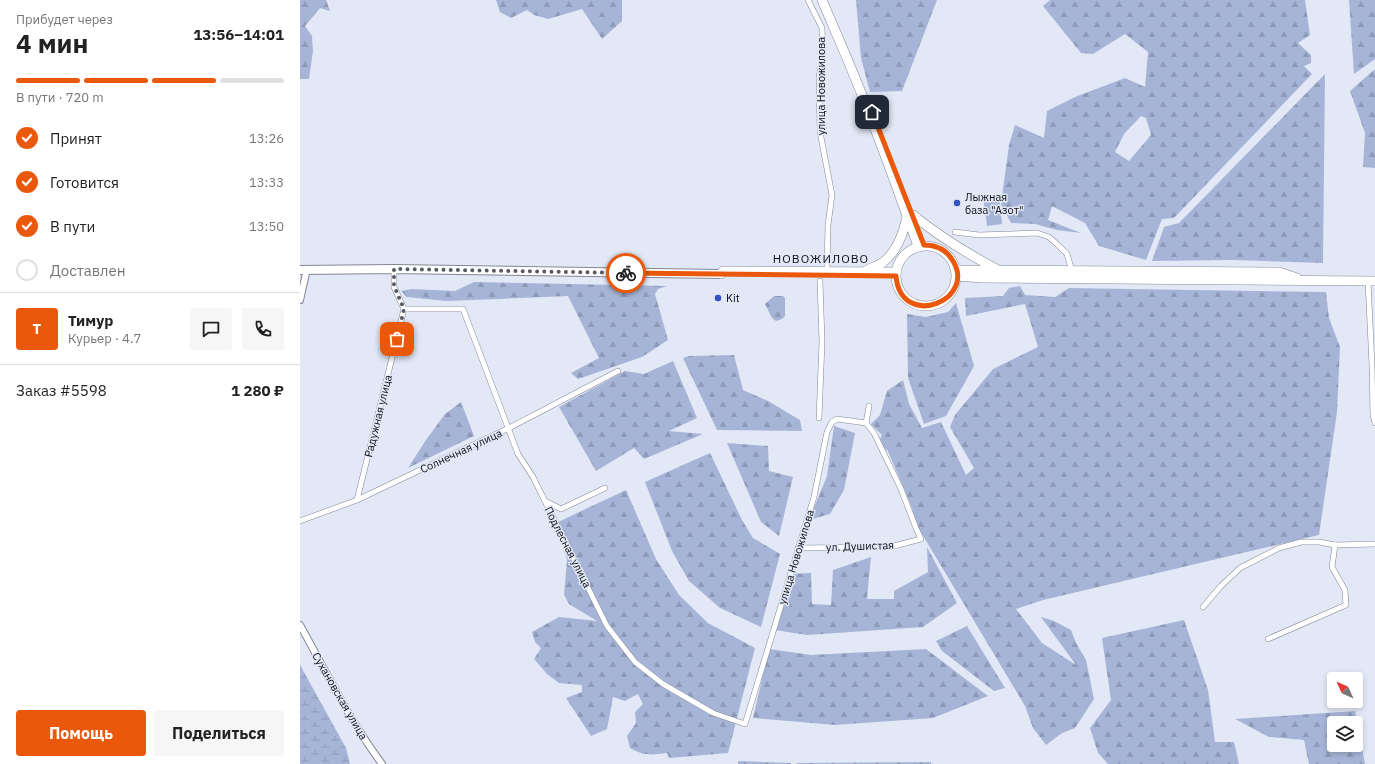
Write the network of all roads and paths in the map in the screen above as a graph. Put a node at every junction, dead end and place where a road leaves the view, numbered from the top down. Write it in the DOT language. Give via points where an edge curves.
graph roads {
  1 [pos="808,0"];
  2 [pos="822,0"];
  3 [pos="827,0"];
  4 [pos="910,216"];
  5 [pos="955,232"];
  6 [pos="921,246"];
  7 [pos="303,269"];
  8 [pos="394,269"];
  9 [pos="827,269"];
  10 [pos="999,270"];
  11 [pos="1072,271"];
  12 [pos="862,272"];
  13 [pos="957,273"];
  14 [pos="721,274"];
  15 [pos="896,274"];
  16 [pos="820,281"];
  17 [pos="1306,281"];
  18 [pos="1371,281"];
  19 [pos="300,300"];
  20 [pos="404,309"];
  21 [pos="618,370"];
  22 [pos="869,406"];
  23 [pos="819,418"];
  24 [pos="866,423"];
  25 [pos="1375,423"];
  26 [pos="509,428"];
  27 [pos="605,488"];
  28 [pos="357,500"];
  29 [pos="545,501"];
  30 [pos="300,521"];
  31 [pos="1375,544"];
  32 [pos="1335,545"];
  33 [pos="798,548"];
  34 [pos="1203,607"];
  35 [pos="300,625"];
  36 [pos="1268,639"];
  37 [pos="745,724"];
  38 [pos="382,764"];
  1 -- 9 [label="street, улица Новожилова" via="822,28 823,53 819,78 820,132 832,195"];
  2 -- 4 [label="highway" via="844,48"];
  3 -- 4 [label="highway"];
  4 -- 6 [label="highway"];
  4 -- 10 [label="highway" via="967,254"];
  4 -- 12 [label="highway" via="895,249 882,263"];
  5 -- 11 [label="street" via="979,235 1036,234 1049,237 1067,254"];
  6 -- 13 [label="highway" via="938,248 946,253 953,261"];
  6 -- 15 [label="highway" via="909,251 902,258"];
  7 -- 8 [label="main road"];
  7 -- 19 [label="street"];
  8 -- 14 [label="main road"];
  8 -- 20 [label="street" via="394,286"];
  10 -- 11 [label="highway"];
  10 -- 13 [label="highway"];
  11 -- 17 [label="highway" via="1279,272"];
  12 -- 14 [label="highway" via="723,271"];
  12 -- 15 [label="highway"];
  13 -- 15 [label="highway" via="953,290 947,298 939,304 929,306 914,304 906,299 900,291"];
  13 -- 17 [label="highway"];
  14 -- 15 [label="highway"];
  16 -- 23 [label="street" via="822,342"];
  17 -- 18 [label="highway"];
  18 -- 25 [label="street" via="1372,415"];
  20 -- 26 [label="street, Подлесная улица" via="464,309"];
  20 -- 28 [label="street, Радужная улица"];
  21 -- 26 [label="street, Солнечная улица"];
  22 -- 24 [label="street"];
  24 -- 33 [label="street, улица Новожилова" via="842,419 832,422 827,432 814,497"];
  24 -- 33 [label="street, ул. Душистая" via="874,433 922,539 890,547"];
  26 -- 28 [label="street, Солнечная улица"];
  26 -- 29 [label="street, Подлесная улица" via="518,454"];
  27 -- 29 [label="street" via="561,509"];
  28 -- 30 [label="street, Солнечная улица"];
  29 -- 37 [label="street, Подлесная улица" via="607,626 635,662 663,684 713,713"];
  31 -- 32 [label="street"];
  32 -- 34 [label="street" via="1301,542 1279,548 1240,568"];
  32 -- 36 [label="street" via="1332,566 1345,590 1346,605"];
  33 -- 37 [label="street, улица Новожилова"];
  35 -- 38 [label="street, Сухановская улица" via="341,701"];
}
